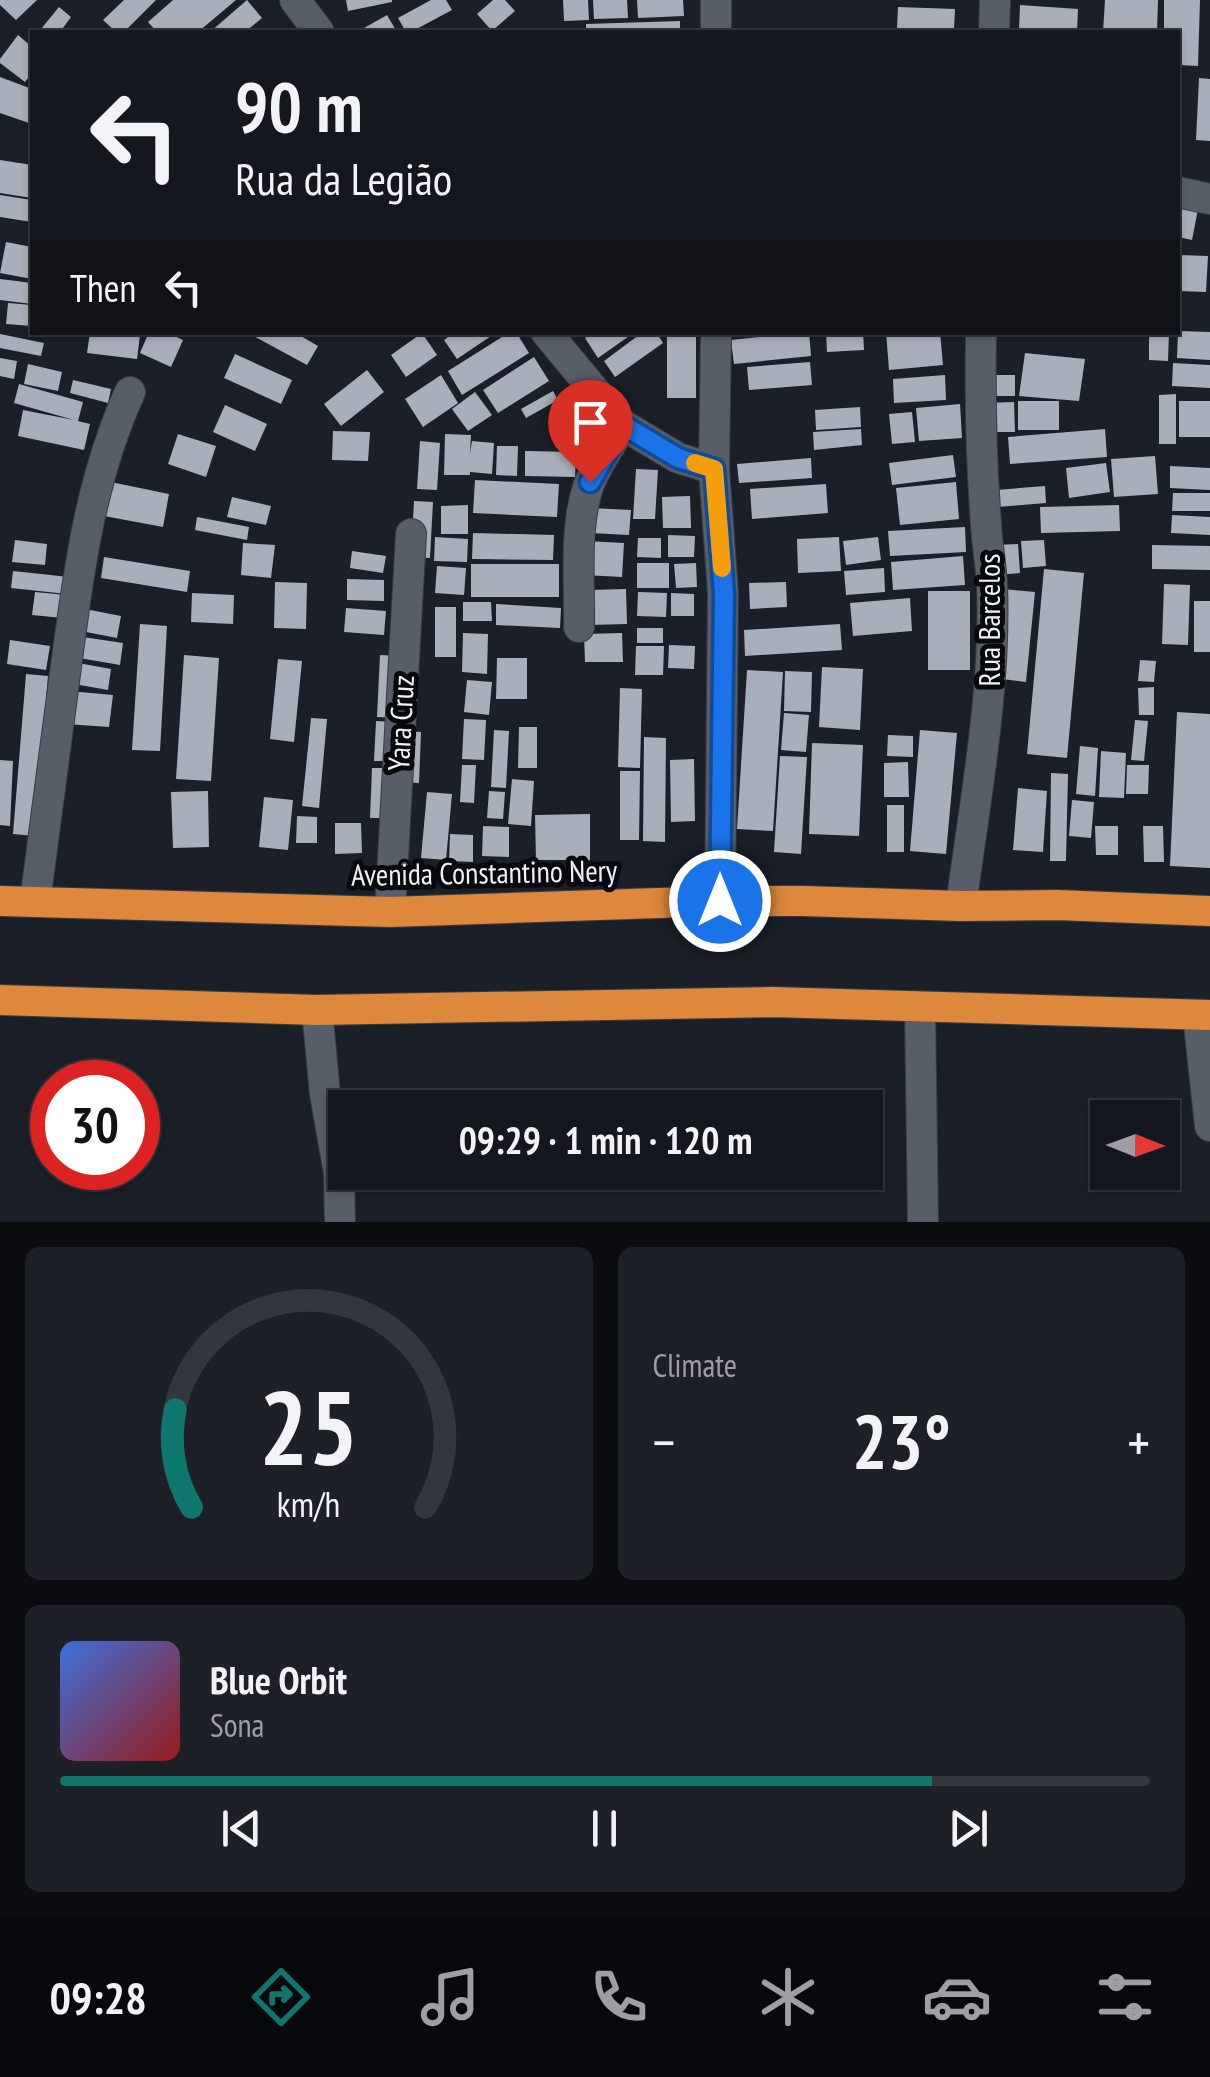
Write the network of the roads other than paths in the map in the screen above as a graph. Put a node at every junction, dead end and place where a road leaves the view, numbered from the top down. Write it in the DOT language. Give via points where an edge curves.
graph roads {
  1 [pos="296,0"];
  2 [pos="716,0"];
  3 [pos="995,0"];
  4 [pos="318,30"];
  5 [pos="716,30"];
  6 [pos="994,30"];
  7 [pos="1180,192"];
  8 [pos="1210,199"];
  9 [pos="548,335"];
  10 [pos="716,335"];
  11 [pos="981,335"];
  12 [pos="130,392"];
  13 [pos="623,425"];
  14 [pos="714,469"];
  15 [pos="411,534"];
  16 [pos="579,627"];
  17 [pos="0,901"];
  18 [pos="720,901"];
  19 [pos="35,902"];
  20 [pos="961,906"];
  21 [pos="1210,911"];
  22 [pos="390,912"];
  23 [pos="0,1000"];
  24 [pos="920,1007"];
  25 [pos="317,1010"];
  26 [pos="1204,1015"];
  27 [pos="1210,1126"];
  28 [pos="340,1222"];
  29 [pos="923,1222"];
  1 -- 4 [label="street"];
  2 -- 5 [label="street"];
  3 -- 6 [label="street"];
  7 -- 8 [label="street"];
  9 -- 13 [label="street"];
  10 -- 14 [label="street"];
  11 -- 20 [label="street, Rua Barcelos" via="991,647"];
  12 -- 19 [label="street" via="97,479 82,559"];
  13 -- 14 [label="street" via="678,458"];
  13 -- 16 [label="street" via="584,504"];
  14 -- 18 [label="street" via="724,593"];
  15 -- 22 [label="street, Yara Cruz"];
  17 -- 19 [label="highway, Avenida Constantino Nery"];
  18 -- 20 [label="highway, Avenida Constantino Nery"];
  18 -- 22 [label="highway, Avenida Constantino Nery"];
  19 -- 22 [label="highway, Avenida Constantino Nery"];
  20 -- 21 [label="highway, Avenida Constantino Nery"];
  23 -- 25 [label="highway"];
  24 -- 25 [label="highway" via="772,1002"];
  24 -- 26 [label="highway"];
  24 -- 29 [label="street"];
  25 -- 28 [label="street"];
  26 -- 27 [label="street"];
}
